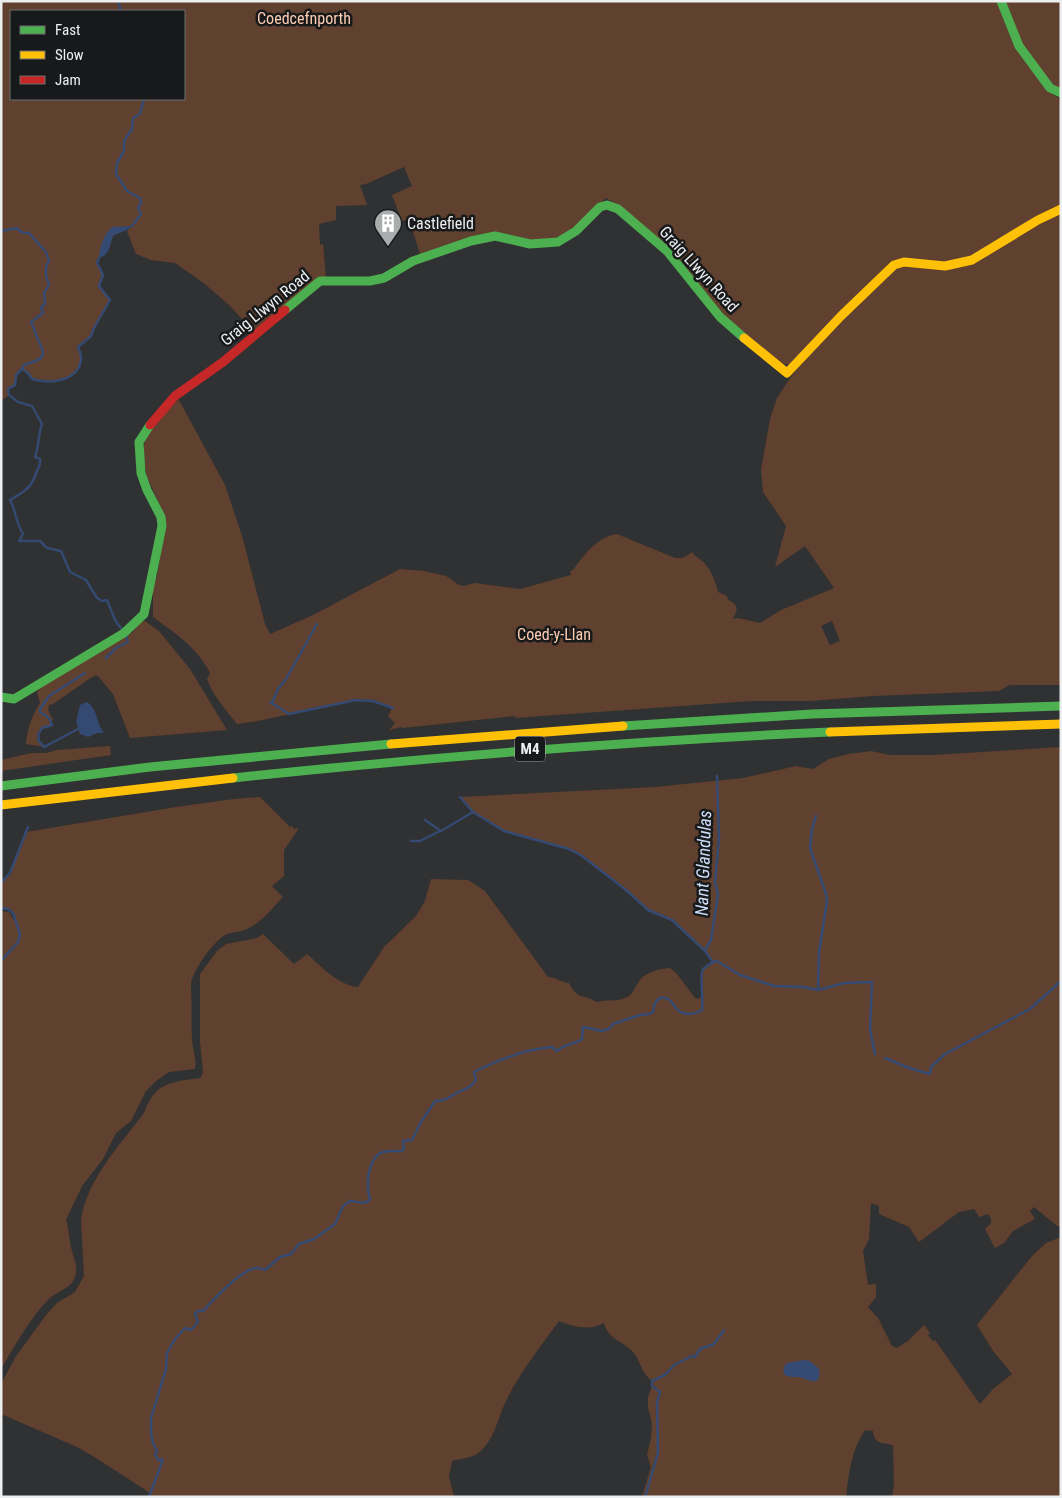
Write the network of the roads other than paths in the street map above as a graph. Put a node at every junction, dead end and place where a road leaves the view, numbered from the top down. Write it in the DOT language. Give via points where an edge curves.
graph roads {
  1 [pos="1001,1"];
  2 [pos="1061,93"];
  3 [pos="1061,209"];
  4 [pos="1,697"];
  5 [pos="1061,706"];
  6 [pos="1061,724"];
  7 [pos="1,786"];
  8 [pos="1,805"];
  1 -- 2 [label="main road" via="1019,46 1050,88"];
  3 -- 4 [label="main road, Graig Llwyn Road" via="972,260 945,266 904,262 894,265 787,373 720,317 667,251 618,208 607,205 600,207 576,231 558,242 530,244 496,236 471,240 413,261 384,278 320,281 223,362 175,396 139,442 141,473 162,526 144,614 124,633 14,700"];
  5 -- 7 [label="main road, M4" via="723,719 506,734 288,753"];
  6 -- 8 [label="main road, M4" via="694,738 523,750 159,785"];
}
